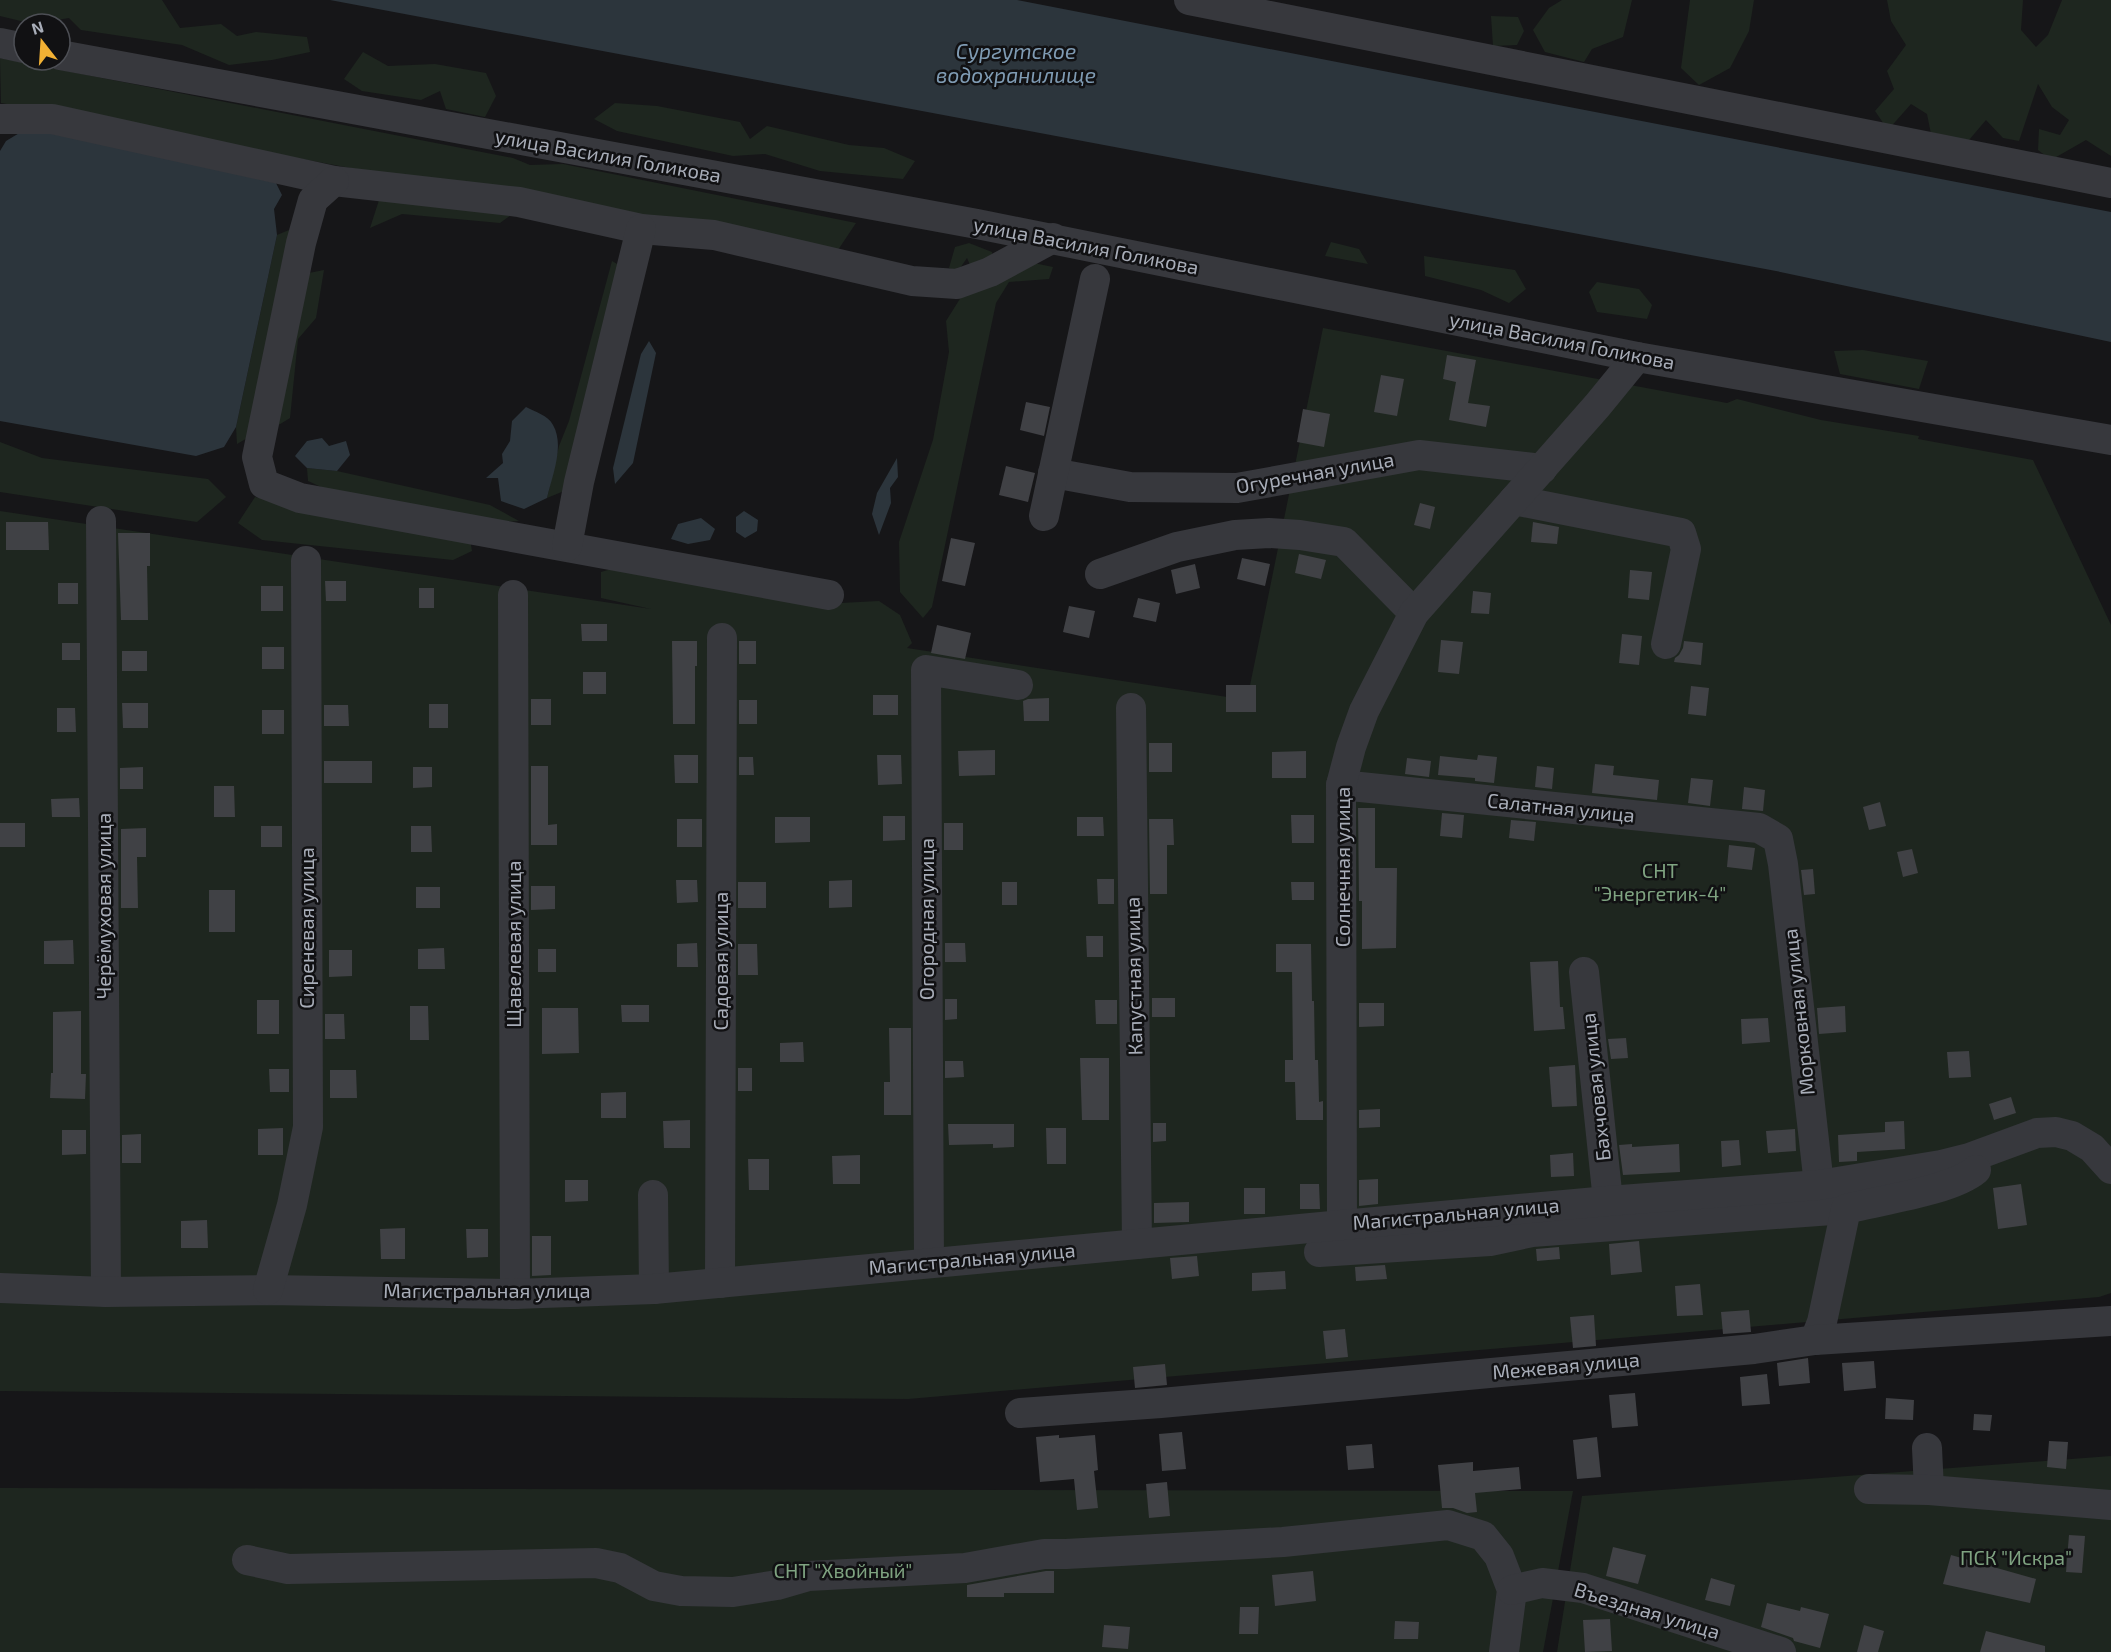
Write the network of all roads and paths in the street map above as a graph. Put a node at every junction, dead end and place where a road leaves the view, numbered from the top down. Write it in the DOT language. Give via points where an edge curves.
graph roads {
  1 [pos="1190,0"];
  2 [pos="72,57"];
  3 [pos="0,119"];
  4 [pos="334,181"];
  5 [pos="2111,183"];
  6 [pos="641,229"];
  7 [pos="1053,238"];
  8 [pos="1095,279"];
  9 [pos="1637,357"];
  10 [pos="2111,440"];
  11 [pos="1542,469"];
  12 [pos="1053,473"];
  13 [pos="1514,500"];
  14 [pos="1044,516"];
  15 [pos="101,521"];
  16 [pos="567,546"];
  17 [pos="306,561"];
  18 [pos="1100,574"];
  19 [pos="513,595"];
  20 [pos="829,595"];
  21 [pos="1414,613"];
  22 [pos="722,638"];
  23 [pos="1666,644"];
  24 [pos="1018,685"];
  25 [pos="1131,708"];
  26 [pos="1341,785"];
  27 [pos="1778,839"];
  28 [pos="1584,972"];
  29 [pos="2008,1143"];
  30 [pos="2111,1169"];
  31 [pos="1819,1185"];
  32 [pos="653,1195"];
  33 [pos="1608,1201"];
  34 [pos="1846,1209"];
  35 [pos="1342,1225"];
  36 [pos="1137,1244"];
  37 [pos="1319,1252"];
  38 [pos="929,1263"];
  39 [pos="720,1284"];
  40 [pos="0,1288"];
  41 [pos="654,1289"];
  42 [pos="268,1290"];
  43 [pos="106,1292"];
  44 [pos="515,1294"];
  45 [pos="2111,1321"];
  46 [pos="1815,1340"];
  47 [pos="1020,1413"];
  48 [pos="1927,1448"];
  49 [pos="1869,1489"];
  50 [pos="1929,1490"];
  51 [pos="2111,1505"];
  52 [pos="247,1560"];
  53 [pos="1512,1590"];
  54 [pos="1504,1652"];
  55 [pos="1781,1652"];
  1 -- 5 [label="street"];
  2 -- 7 [label="street, улица Василия Голикова"];
  3 -- 4 [label="street" via="52,119"];
  4 -- 6 [label="street" via="519,202"];
  4 -- 16 [label="street" via="313,200 301,243 257,457 264,484 300,498"];
  6 -- 7 [label="street" via="714,235 912,281 957,284 990,272"];
  6 -- 16 [label="street"];
  7 -- 9 [label="street, улица Василия Голикова"];
  8 -- 12 [label="street"];
  9 -- 10 [label="street, улица Василия Голикова"];
  9 -- 11 [label="street, Солнечная улица"];
  11 -- 12 [label="street, Огуречная улица" via="1419,455 1237,488 1130,487"];
  11 -- 13 [label="street, Солнечная улица"];
  12 -- 14 [label="street"];
  13 -- 21 [label="street, Солнечная улица"];
  13 -- 23 [label="street" via="1681,533 1686,549"];
  15 -- 43 [label="street, Черёмуховая улица"];
  16 -- 20 [label="street"];
  17 -- 42 [label="street, Сиреневая улица" via="308,1127 292,1205"];
  18 -- 21 [label="street" via="1177,547 1269,533 1300,535 1344,542"];
  19 -- 44 [label="street, Щавелевая улица"];
  21 -- 26 [label="street, Солнечная улица" via="1364,711"];
  22 -- 39 [label="street, Садовая улица"];
  24 -- 38 [label="street, Огородная улица" via="926,670"];
  25 -- 36 [label="street, Капустная улица"];
  26 -- 27 [label="street, Салатная улица" via="1759,828"];
  26 -- 35 [label="street, Солнечная улица"];
  27 -- 31 [label="street, Морковная улица"];
  28 -- 33 [label="street, Бахчовая улица"];
  29 -- 30 [label="street, Магистральная улица" via="2037,1133 2072,1136 2091,1148"];
  29 -- 31 [label="street, Магистральная улица" via="1941,1165"];
  29 -- 34 [label="street" via="1969,1176"];
  31 -- 33 [label="street, Магистральная улица"];
  32 -- 41 [label="street"];
  33 -- 35 [label="street, Магистральная улица"];
  34 -- 37 [label="street"];
  34 -- 46 [label="street"];
  35 -- 36 [label="street, Магистральная улица"];
  36 -- 38 [label="street, Магистральная улица"];
  38 -- 39 [label="street, Магистральная улица"];
  39 -- 41 [label="street, Магистральная улица"];
  40 -- 43 [label="street, Магистральная улица"];
  41 -- 44 [label="street, Магистральная улица"];
  42 -- 43 [label="street, Магистральная улица"];
  42 -- 44 [label="street, Магистральная улица"];
  45 -- 46 [label="street, Межевая улица"];
  46 -- 47 [label="street, Межевая улица" via="1742,1350"];
  48 -- 50 [label="street"];
  49 -- 50 [label="street"];
  50 -- 51 [label="street"];
  52 -- 53 [label="street" via="288,1569 596,1563 620,1568 654,1586 733,1592 808,1576 965,1568 1044,1554 1283,1542 1449,1525 1483,1536 1499,1556"];
  53 -- 54 [label="street"];
  53 -- 55 [label="street, Въездная улица" via="1542,1583 1583,1588"];
}
